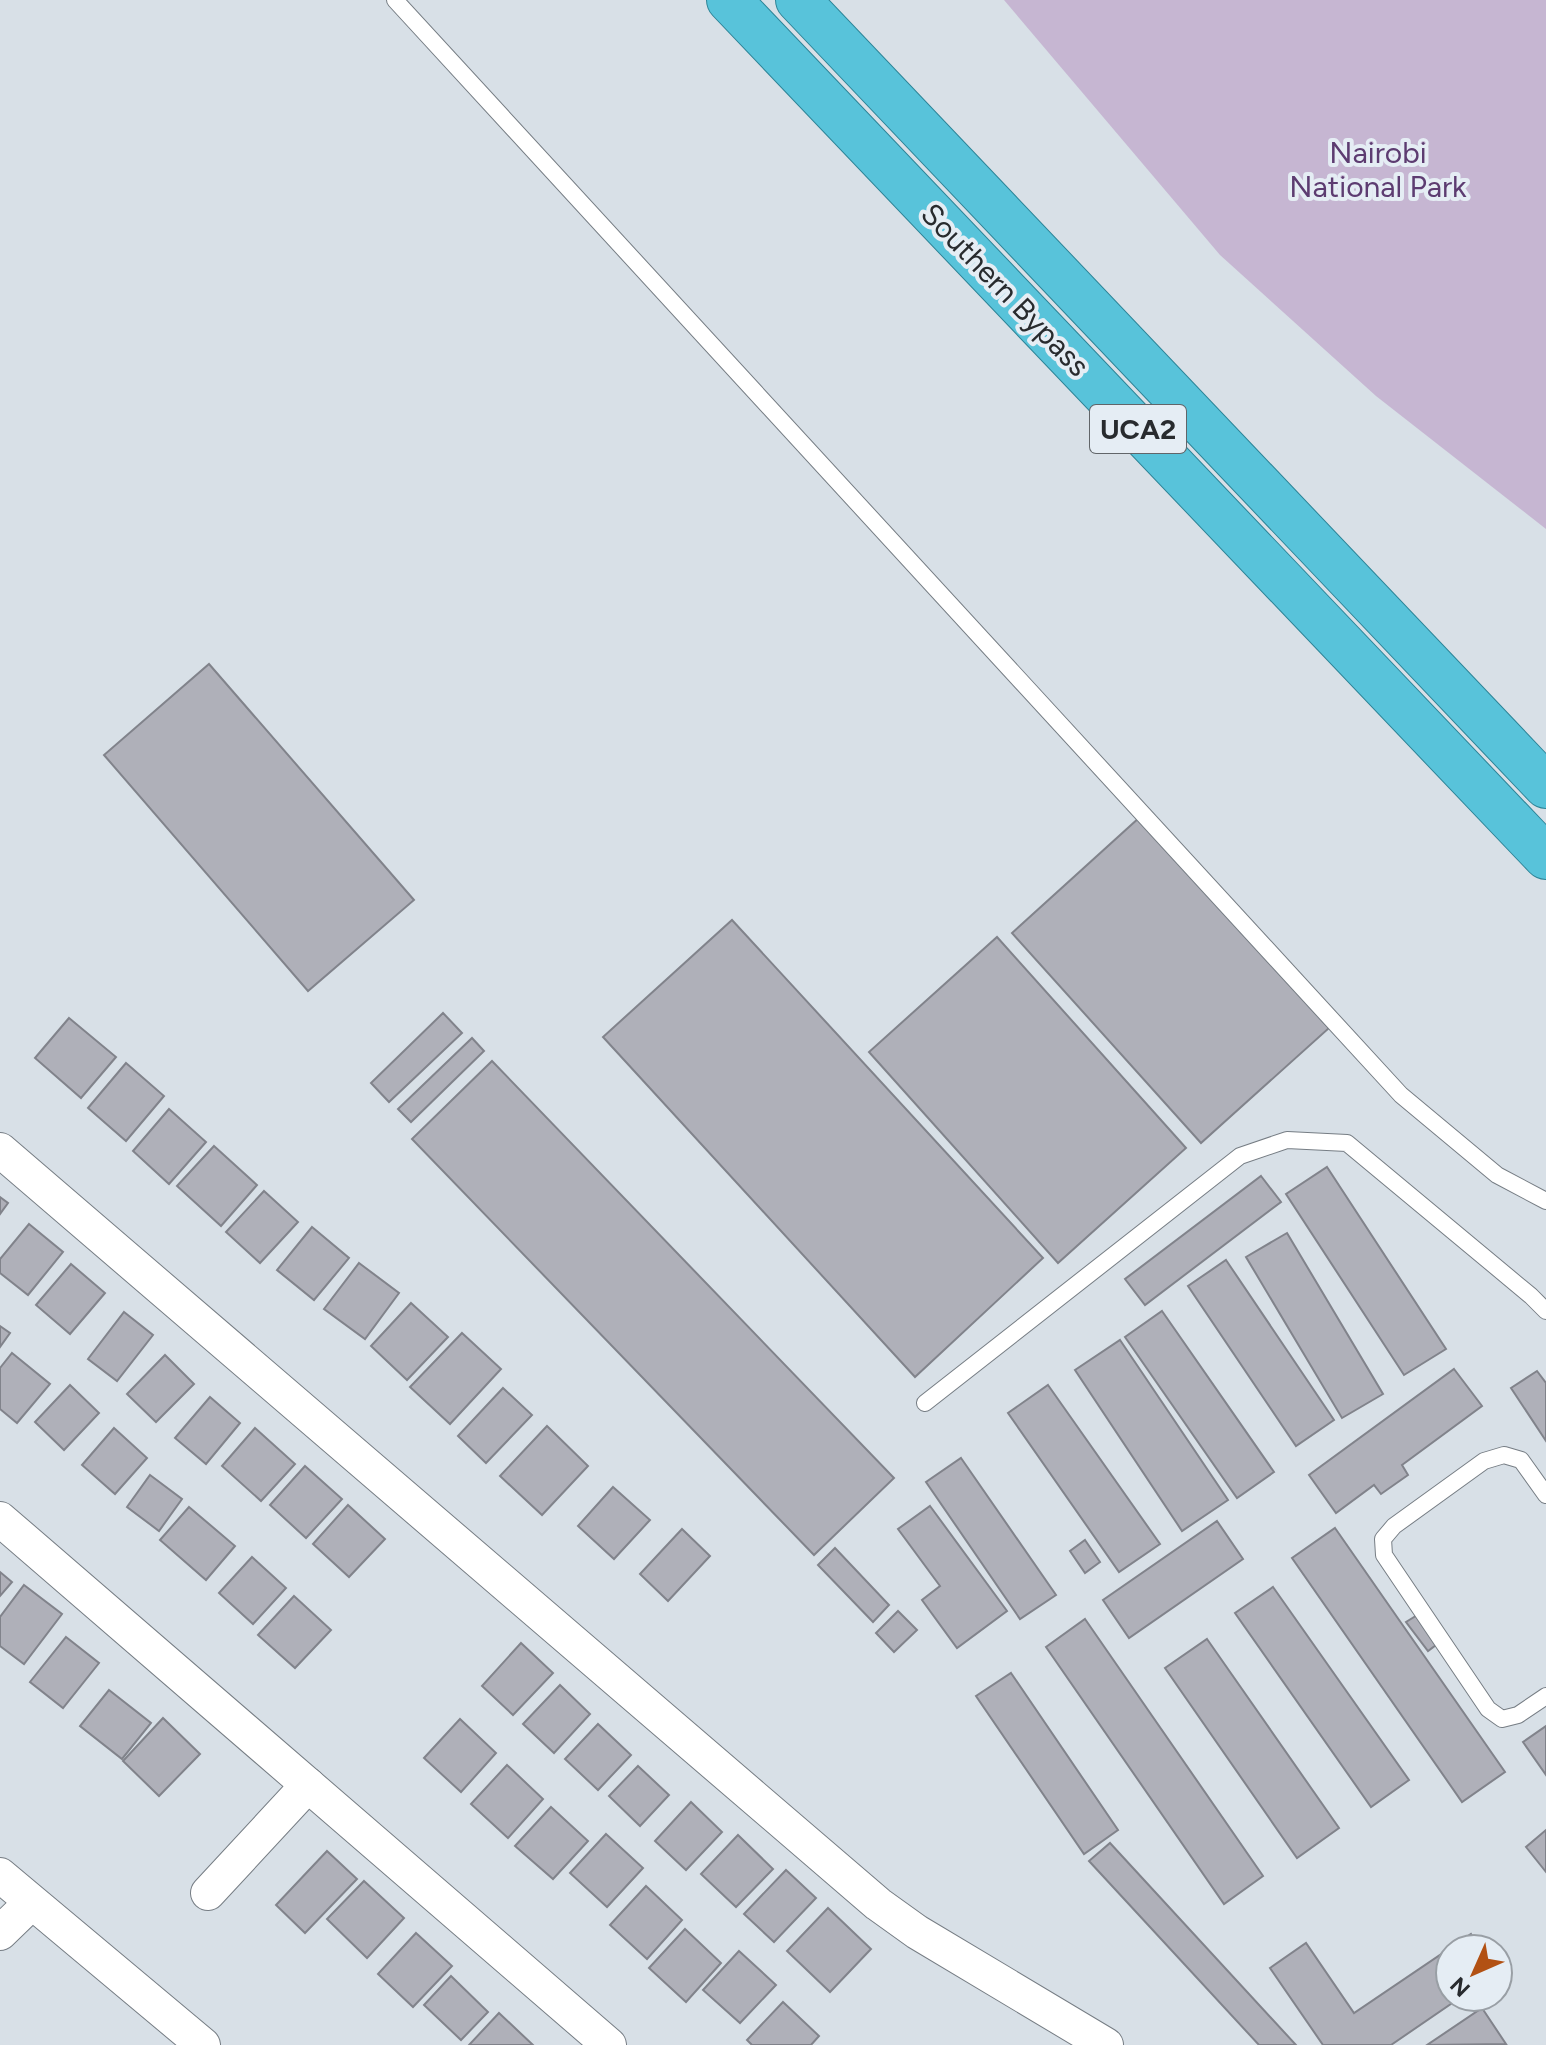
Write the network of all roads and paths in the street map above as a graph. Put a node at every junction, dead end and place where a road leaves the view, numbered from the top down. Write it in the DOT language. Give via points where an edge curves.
graph roads {
  1 [pos="395,0"];
  2 [pos="729,0"];
  3 [pos="798,0"];
  4 [pos="1546,786"];
  5 [pos="1546,857"];
  6 [pos="0,1150"];
  7 [pos="1546,1201"];
  8 [pos="1546,1311"];
  9 [pos="925,1403"];
  10 [pos="1546,1495"];
  11 [pos="0,1519"];
  12 [pos="1546,1696"];
  13 [pos="308,1785"];
  14 [pos="0,1875"];
  15 [pos="208,1893"];
  16 [pos="31,1903"];
  17 [pos="0,1933"];
  18 [pos="203,2045"];
  19 [pos="609,2045"];
  20 [pos="1106,2045"];
  1 -- 7 [label="lane" via="1401,1095 1497,1175"];
  2 -- 5 [label="highway, Southern Bypass / UCA2"];
  3 -- 4 [label="highway, Southern Bypass / UCA2"];
  6 -- 20 [label="street" via="878,1904"];
  8 -- 9 [label="lane" via="1347,1143 1287,1140 1240,1156"];
  10 -- 12 [label="lane" via="1521,1460 1504,1455 1484,1461 1383,1539 1384,1555 1488,1709 1502,1719"];
  11 -- 13 [label="street"];
  13 -- 15 [label="street"];
  13 -- 19 [label="street"];
  14 -- 16 [label="street"];
  16 -- 17 [label="street"];
  16 -- 18 [label="street"];
}
